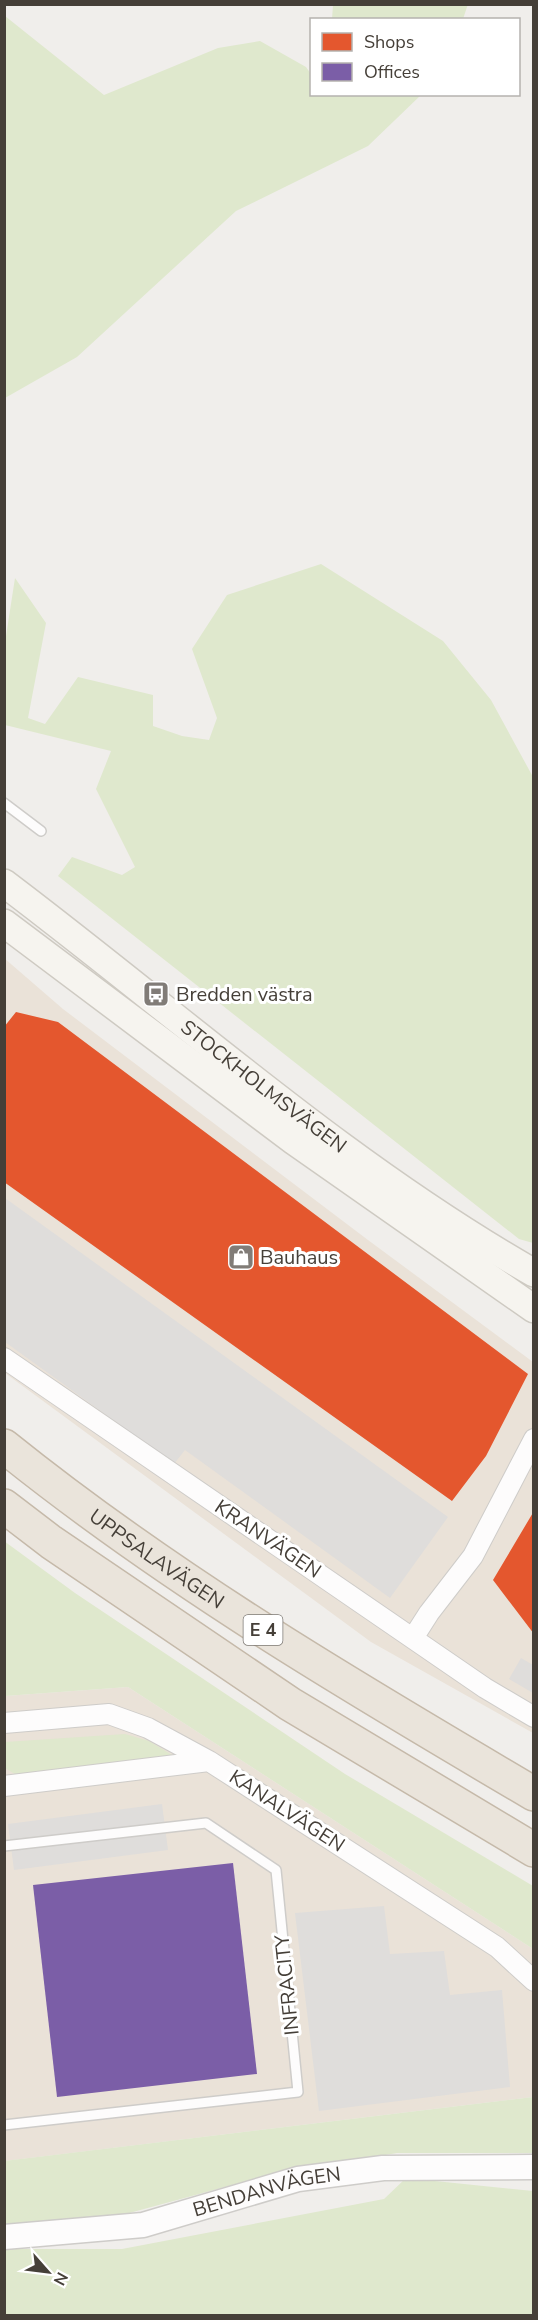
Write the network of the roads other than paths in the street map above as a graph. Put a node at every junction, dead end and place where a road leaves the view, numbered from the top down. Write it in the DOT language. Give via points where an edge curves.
graph roads {
  1 [pos="4,803"];
  2 [pos="41,831"];
  3 [pos="4,883"];
  4 [pos="35,906"];
  5 [pos="7,930"];
  6 [pos="534,1273"];
  7 [pos="534,1309"];
  8 [pos="4,1358"];
  9 [pos="4,1446"];
  10 [pos="531,1447"];
  11 [pos="4,1506"];
  12 [pos="413,1638"];
  13 [pos="534,1717"];
  14 [pos="4,1723"];
  15 [pos="209,1761"];
  16 [pos="4,1786"];
  17 [pos="534,1794"];
  18 [pos="4,1846"];
  19 [pos="534,1850"];
  20 [pos="534,1981"];
  21 [pos="4,2125"];
  22 [pos="534,2167"];
  23 [pos="4,2237"];
  1 -- 2 [label="lane"];
  3 -- 4 [label="main road, STOCKHOLMSVÄGEN"];
  4 -- 5 [label="street"];
  4 -- 6 [label="main road, STOCKHOLMSVÄGEN" via="310,1122 445,1221"];
  5 -- 7 [label="main road, STOCKHOLMSVÄGEN" via="294,1141"];
  8 -- 12 [label="street, KRANVÄGEN"];
  9 -- 17 [label="highway, UPPSALAVÄGEN / E 4" via="78,1505 319,1667"];
  10 -- 12 [label="street" via="473,1556"];
  11 -- 19 [label="highway, E 4" via="290,1704"];
  12 -- 13 [label="street, KRANVÄGEN"];
  14 -- 15 [label="street" via="109,1714 148,1728"];
  15 -- 16 [label="street, KANALVÄGEN"];
  15 -- 20 [label="street, KANALVÄGEN" via="497,1947"];
  18 -- 21 [label="lane, INFRACITY" via="206,1823 276,1870 298,2092"];
  22 -- 23 [label="street, BENDANVÄGEN" via="383,2168 309,2177 143,2224"];
}
